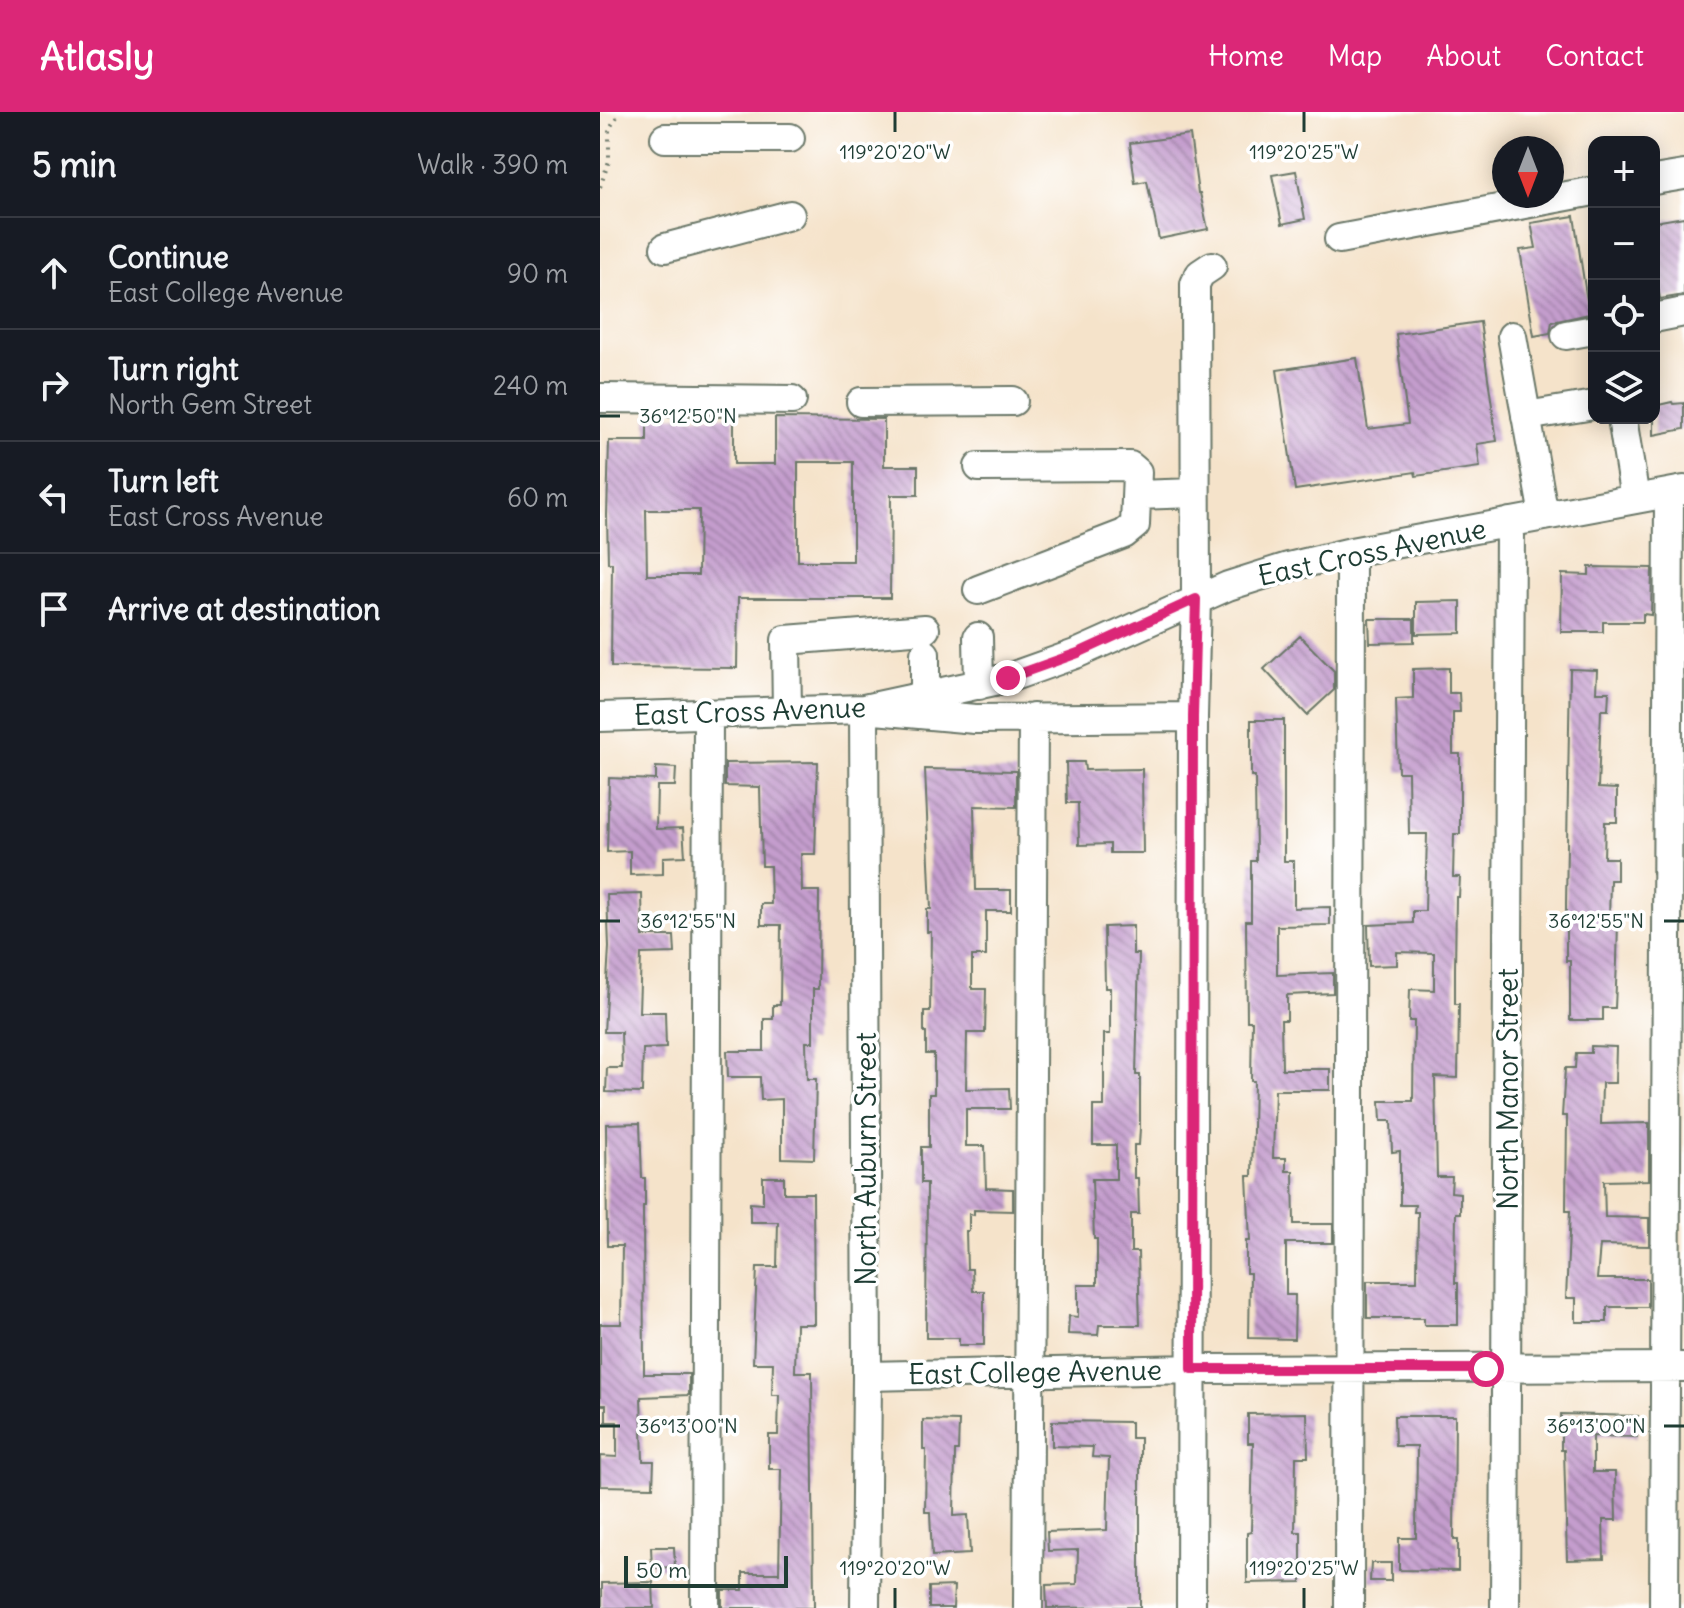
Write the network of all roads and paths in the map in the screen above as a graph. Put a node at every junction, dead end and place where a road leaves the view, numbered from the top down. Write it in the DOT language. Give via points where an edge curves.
graph roads {
  1 [pos="620,112"];
  2 [pos="665,138"];
  3 [pos="790,138"];
  4 [pos="1684,175"];
  5 [pos="1660,179"];
  6 [pos="600,187"];
  7 [pos="1588,192"];
  8 [pos="790,215"];
  9 [pos="1339,239"];
  10 [pos="665,248"];
  11 [pos="1212,266"];
  12 [pos="1684,312"];
  13 [pos="1660,317"];
  14 [pos="1588,331"];
  15 [pos="1566,335"];
  16 [pos="1512,336"];
  17 [pos="600,398"];
  18 [pos="792,400"];
  19 [pos="1013,401"];
  20 [pos="861,402"];
  21 [pos="1588,406"];
  22 [pos="1526,416"];
  23 [pos="1623,424"];
  24 [pos="979,467"];
  25 [pos="1676,491"];
  26 [pos="1195,493"];
  27 [pos="1137,495"];
  28 [pos="1635,499"];
  29 [pos="1544,516"];
  30 [pos="1510,522"];
  31 [pos="1351,552"];
  32 [pos="978,590"];
  33 [pos="1196,599"];
  34 [pos="978,637"];
  35 [pos="979,685"];
  36 [pos="925,697"];
  37 [pos="864,709"];
  38 [pos="787,712"];
  39 [pos="708,714"];
  40 [pos="600,717"];
  41 [pos="1193,717"];
  42 [pos="1033,718"];
  43 [pos="1674,1367"];
  44 [pos="1192,1369"];
  45 [pos="1350,1369"];
  46 [pos="1507,1369"];
  47 [pos="1029,1373"];
  48 [pos="867,1376"];
  49 [pos="705,1608"];
  50 [pos="865,1608"];
  51 [pos="1028,1608"];
  52 [pos="1191,1608"];
  53 [pos="1349,1608"];
  54 [pos="1505,1608"];
  55 [pos="1664,1608"];
  1 -- 6 [label="path" via="609,129 609,161"];
  2 -- 3 [label="street"];
  4 -- 5 [label="street"];
  7 -- 9 [label="street"];
  8 -- 10 [label="street"];
  11 -- 26 [label="street" via="1195,284"];
  12 -- 13 [label="street"];
  14 -- 15 [label="street"];
  16 -- 22 [label="street"];
  17 -- 18 [label="street"];
  19 -- 20 [label="street"];
  21 -- 22 [label="street"];
  22 -- 29 [label="street"];
  23 -- 28 [label="street"];
  24 -- 27 [label="street" via="1130,466 1137,472"];
  25 -- 28 [label="street, East Cross Avenue"];
  25 -- 43 [label="street"];
  26 -- 27 [label="street"];
  26 -- 33 [label="street"];
  27 -- 32 [label="street" via="1135,525 1124,534"];
  28 -- 29 [label="street, East Cross Avenue"];
  29 -- 30 [label="street, East Cross Avenue"];
  30 -- 31 [label="street, East Cross Avenue"];
  30 -- 46 [label="street, North Manor Street"];
  31 -- 33 [label="street, East Cross Avenue" via="1258,576"];
  31 -- 45 [label="street"];
  33 -- 35 [label="street, East Cross Avenue" via="1078,653"];
  33 -- 41 [label="street"];
  34 -- 35 [label="street"];
  35 -- 36 [label="street, East Cross Avenue"];
  36 -- 37 [label="street, East Cross Avenue"];
  36 -- 38 [label="street" via="925,641 786,640"];
  37 -- 38 [label="street, East Cross Avenue"];
  37 -- 42 [label="street" via="975,719"];
  37 -- 48 [label="street, North Auburn Street"];
  38 -- 39 [label="street, East Cross Avenue"];
  39 -- 40 [label="street, East Cross Avenue"];
  39 -- 49 [label="street"];
  41 -- 42 [label="street"];
  41 -- 44 [label="street"];
  42 -- 47 [label="street"];
  43 -- 46 [label="street, East College Avenue"];
  43 -- 55 [label="street"];
  44 -- 45 [label="street, East College Avenue"];
  44 -- 47 [label="street, East College Avenue"];
  44 -- 52 [label="street"];
  45 -- 46 [label="street, East College Avenue"];
  45 -- 53 [label="street"];
  46 -- 54 [label="street, North Manor Street"];
  47 -- 48 [label="street, East College Avenue"];
  47 -- 51 [label="street"];
  48 -- 50 [label="street, North Auburn Street"];
}
